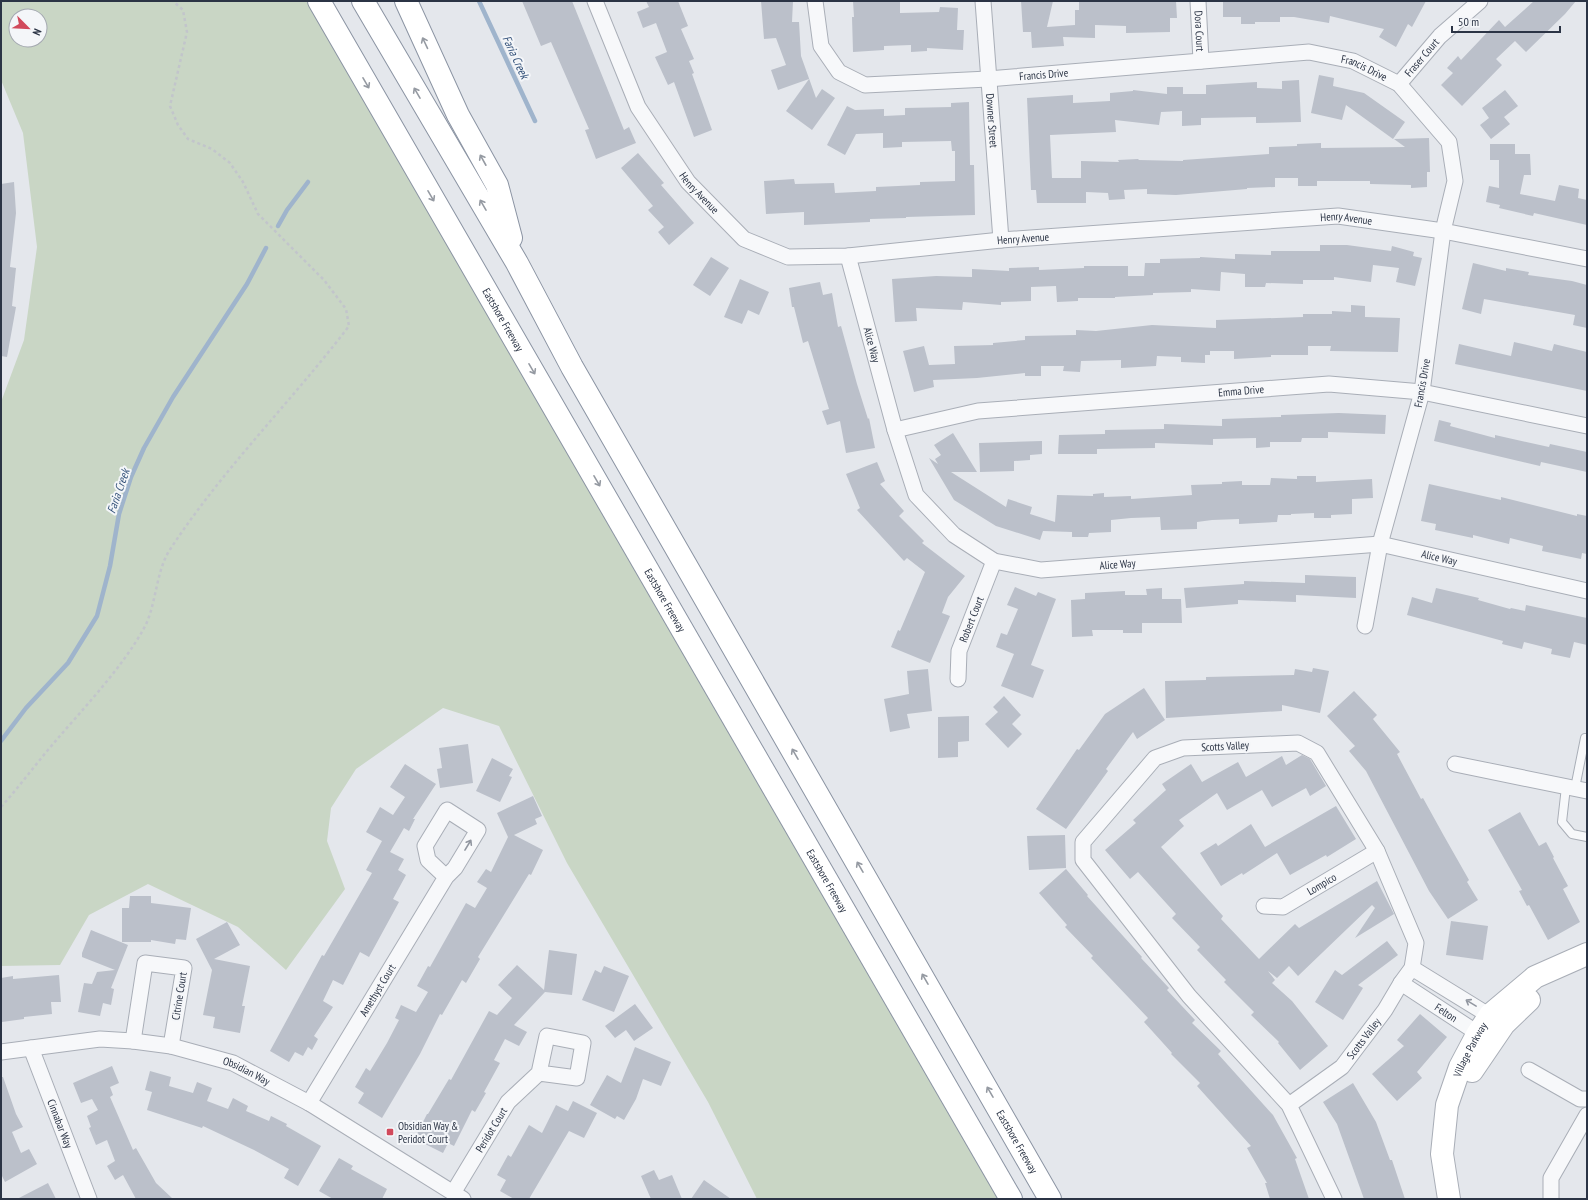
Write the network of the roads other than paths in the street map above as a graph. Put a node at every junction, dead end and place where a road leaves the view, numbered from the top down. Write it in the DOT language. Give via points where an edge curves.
graph roads {
  1 [pos="312,1"];
  2 [pos="319,1"];
  3 [pos="363,1"];
  4 [pos="406,1"];
  5 [pos="595,1"];
  6 [pos="815,1"];
  7 [pos="982,1"];
  8 [pos="1198,1"];
  9 [pos="1480,1"];
  10 [pos="352,59"];
  11 [pos="1201,61"];
  12 [pos="988,79"];
  13 [pos="1399,84"];
  14 [pos="1443,231"];
  15 [pos="1001,240"];
  16 [pos="848,256"];
  17 [pos="1587,259"];
  18 [pos="517,262"];
  19 [pos="1422,392"];
  20 [pos="1587,426"];
  21 [pos="895,430"];
  22 [pos="1380,544"];
  23 [pos="994,561"];
  24 [pos="1587,591"];
  25 [pos="1365,626"];
  26 [pos="958,679"];
  27 [pos="1587,739"];
  28 [pos="1455,764"];
  29 [pos="1576,789"];
  30 [pos="1587,837"];
  31 [pos="1377,851"];
  32 [pos="446,877"];
  33 [pos="1264,906"];
  34 [pos="1587,954"];
  35 [pos="1412,968"];
  36 [pos="1587,968"];
  37 [pos="1400,983"];
  38 [pos="1497,1020"];
  39 [pos="1485,1038"];
  40 [pos="133,1041"];
  41 [pos="171,1046"];
  42 [pos="31,1048"];
  43 [pos="1,1052"];
  44 [pos="1529,1070"];
  45 [pos="539,1073"];
  46 [pos="1587,1099"];
  47 [pos="309,1103"];
  48 [pos="1289,1105"];
  49 [pos="1587,1115"];
  50 [pos="458,1196"];
  51 [pos="89,1199"];
  52 [pos="1011,1199"];
  53 [pos="1050,1199"];
  54 [pos="1334,1199"];
  55 [pos="1450,1199"];
  56 [pos="1463,1199"];
  57 [pos="1551,1199"];
  1 -- 10 [label="main road"];
  2 -- 10 [label="main road, Eastshore Freeway"];
  18 -- 3 [label="main road, Eastshore Freeway, one-way"];
  18 -- 4 [label="main road, one-way" via="497,185 458,115"];
  5 -- 16 [label="street, Henry Avenue" via="638,107 688,182 744,239 788,257"];
  6 -- 12 [label="street, Francis Drive" via="821,46 839,72 865,85"];
  7 -- 12 [label="street, Downer Street"];
  8 -- 11 [label="street, Dora Court"];
  9 -- 13 [label="street, Fraser Court" via="1440,36"];
  10 -- 52 [label="main road, Eastshore Freeway, one-way"];
  11 -- 12 [label="street, Francis Drive"];
  11 -- 13 [label="street, Francis Drive" via="1309,52 1353,61"];
  12 -- 15 [label="street, Downer Street"];
  13 -- 14 [label="street, Francis Drive" via="1449,142 1455,181"];
  14 -- 15 [label="street, Henry Avenue" via="1338,216"];
  14 -- 17 [label="street, Henry Avenue"];
  14 -- 19 [label="street, Francis Drive"];
  15 -- 16 [label="street, Henry Avenue"];
  16 -- 21 [label="street, Alice Way"];
  53 -- 18 [label="main road, Eastshore Freeway, one-way" via="572,367"];
  19 -- 20 [label="street, Emma Drive"];
  19 -- 21 [label="street, Emma Drive" via="1329,384 978,411"];
  19 -- 22 [label="street, Francis Drive"];
  21 -- 23 [label="street, Alice Way" via="916,495 954,535"];
  22 -- 23 [label="street, Alice Way" via="1041,570"];
  22 -- 24 [label="street, Alice Way"];
  22 -- 25 [label="street, Francis Drive"];
  23 -- 26 [label="street, Robert Court" via="959,651"];
  27 -- 29 [label="lane" via="1585,738"];
  28 -- 29 [label="street"];
  29 -- 30 [label="lane" via="1562,822 1572,834"];
  31 -- 33 [label="street, Lompico" via="1283,907"];
  31 -- 35 [label="street, Scotts Valley" via="1416,943"];
  31 -- 48 [label="street, Scotts Valley" via="1317,753 1298,743 1183,748 1155,758 1083,842 1083,860 1189,996"];
  32 -- 47 [label="street, Amethyst Court"];
  34 -- 38 [label="main road, Village Parkway" via="1535,977"];
  35 -- 37 [label="street, Scotts Valley"];
  38 -- 35 [label="street, Felton, one-way"];
  36 -- 38 [label="main road, Village Parkway" via="1542,988"];
  37 -- 39 [label="street, Felton"];
  37 -- 48 [label="street, Scotts Valley" via="1385,1010 1342,1067"];
  38 -- 39 [label="main road, Village Parkway"];
  39 -- 55 [label="main road, Village Parkway" via="1460,1067 1447,1105 1442,1154"];
  39 -- 56 [label="main road, Village Parkway" via="1460,1108 1454,1153"];
  40 -- 41 [label="street, Obsidian Way"];
  40 -- 41 [label="street, Citrine Court" via="145,964 184,968"];
  40 -- 42 [label="street, Obsidian Way" via="100,1039"];
  41 -- 47 [label="street, Obsidian Way" via="233,1063"];
  42 -- 43 [label="street, Obsidian Way"];
  42 -- 51 [label="street, Cinnabar Way"];
  44 -- 46 [label="street" via="1580,1099"];
  45 -- 50 [label="street, Peridot Court" via="508,1102"];
  47 -- 50 [label="street, Obsidian Way"];
  48 -- 54 [label="street, Scotts Valley"];
  49 -- 57 [label="street" via="1551,1178"];
}
